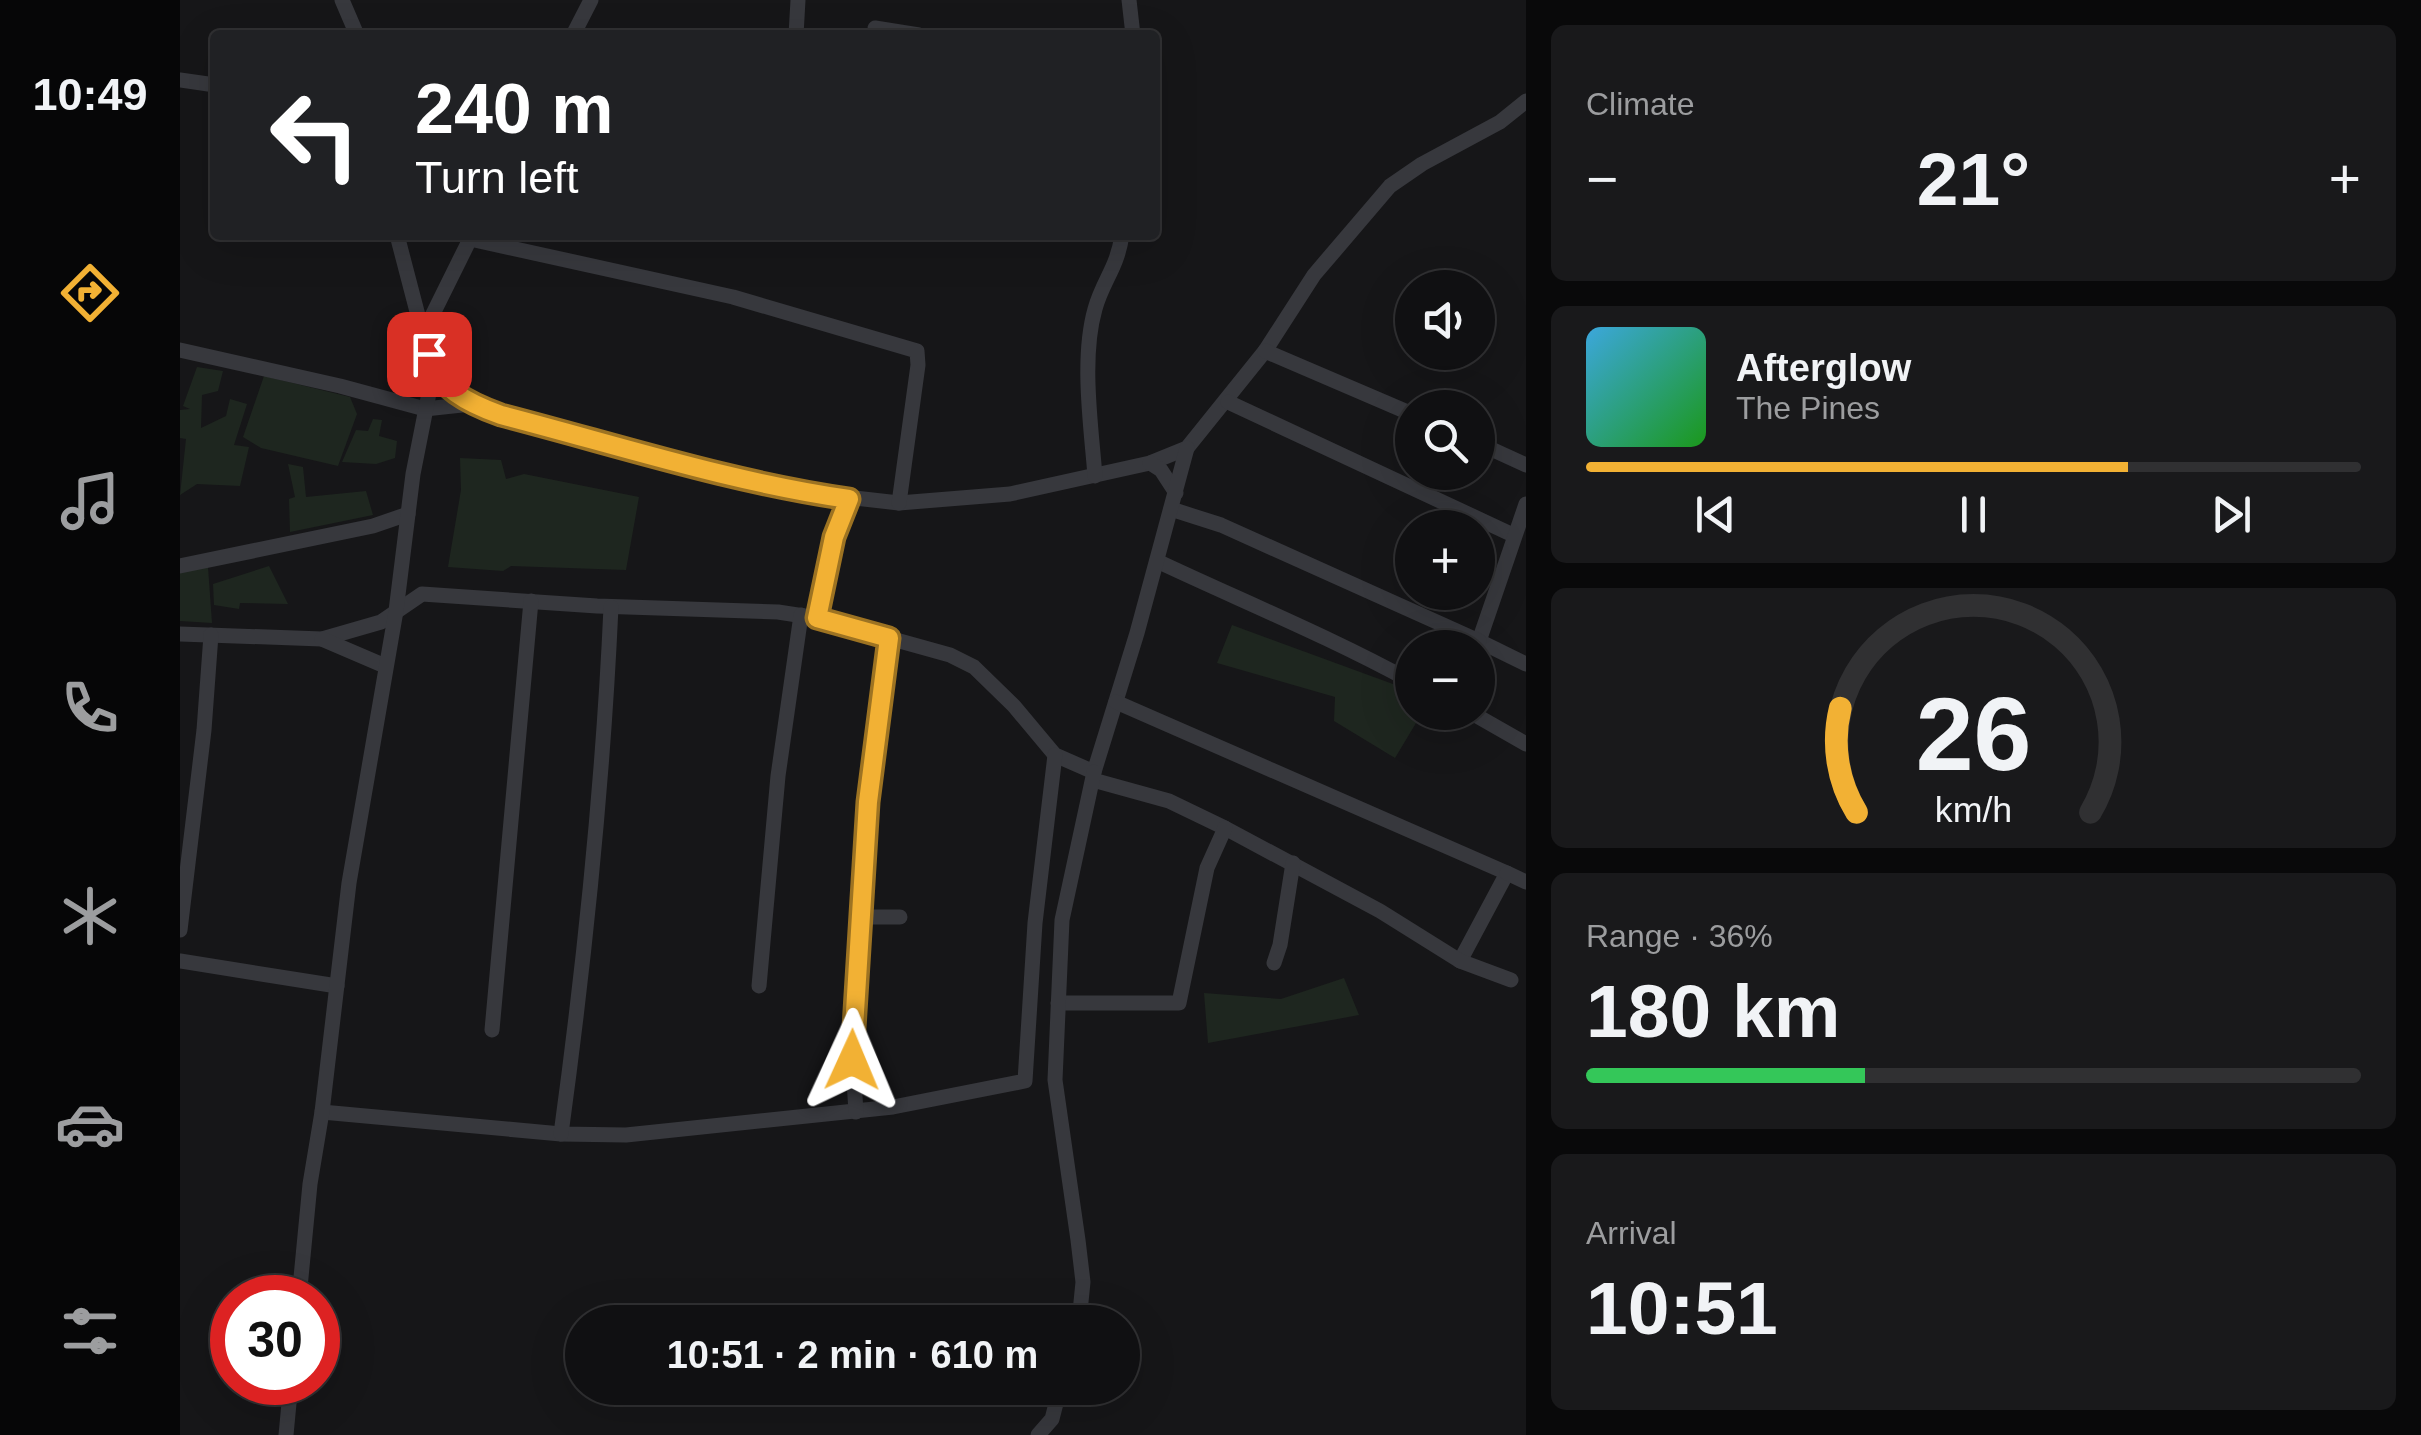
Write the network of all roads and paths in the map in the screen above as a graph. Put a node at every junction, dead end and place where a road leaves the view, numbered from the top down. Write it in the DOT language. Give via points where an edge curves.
graph roads {
  1 [pos="342,0"];
  2 [pos="592,0"];
  3 [pos="798,0"];
  4 [pos="1129,0"];
  5 [pos="875,28"];
  6 [pos="355,30"];
  7 [pos="576,30"];
  8 [pos="796,30"];
  9 [pos="888,30"];
  10 [pos="1132,30"];
  11 [pos="180,80"];
  12 [pos="210,84"];
  13 [pos="1526,101"];
  14 [pos="399,240"];
  15 [pos="470,240"];
  16 [pos="484,240"];
  17 [pos="1121,240"];
  18 [pos="424,332"];
  19 [pos="180,350"];
  20 [pos="1265,351"];
  21 [pos="433,373"];
  22 [pos="1228,402"];
  23 [pos="471,404"];
  24 [pos="1395,407"];
  25 [pos="425,409"];
  26 [pos="1187,448"];
  27 [pos="1495,450"];
  28 [pos="1150,463"];
  29 [pos="1525,463"];
  30 [pos="1094,476"];
  31 [pos="849,499"];
  32 [pos="1174,501"];
  33 [pos="899,503"];
  34 [pos="1526,504"];
  35 [pos="408,514"];
  36 [pos="1513,535"];
  37 [pos="1156,561"];
  38 [pos="180,566"];
  39 [pos="401,576"];
  40 [pos="422,594"];
  41 [pos="531,601"];
  42 [pos="611,606"];
  43 [pos="396,611"];
  44 [pos="809,617"];
  45 [pos="1455,630"];
  46 [pos="1483,630"];
  47 [pos="180,634"];
  48 [pos="211,636"];
  49 [pos="889,638"];
  50 [pos="322,639"];
  51 [pos="1495,649"];
  52 [pos="1526,664"];
  53 [pos="385,666"];
  54 [pos="1395,672"];
  55 [pos="1116,702"];
  56 [pos="1495,726"];
  57 [pos="1526,744"];
  58 [pos="1055,756"];
  59 [pos="1093,776"];
  60 [pos="1225,828"];
  61 [pos="1293,864"];
  62 [pos="1506,873"];
  63 [pos="1526,882"];
  64 [pos="900,916"];
  65 [pos="860,917"];
  66 [pos="180,930"];
  67 [pos="180,961"];
  68 [pos="1460,961"];
  69 [pos="1274,963"];
  70 [pos="1511,980"];
  71 [pos="337,986"];
  72 [pos="759,986"];
  73 [pos="1058,1003"];
  74 [pos="492,1030"];
  75 [pos="1055,1080"];
  76 [pos="1025,1081"];
  77 [pos="322,1112"];
  78 [pos="856,1112"];
  79 [pos="561,1134"];
  80 [pos="301,1275"];
  81 [pos="1080,1305"];
  82 [pos="289,1405"];
  83 [pos="1054,1427"];
  84 [pos="286,1435"];
  85 [pos="1038,1435"];
  1 -- 6 [label="street"];
  2 -- 7 [label="street"];
  3 -- 8 [label="street"];
  4 -- 10 [label="street"];
  5 -- 9 [label="street"];
  11 -- 12 [label="street"];
  13 -- 20 [label="street" via="1390,186 1314,275"];
  14 -- 18 [label="street"];
  15 -- 18 [label="street"];
  16 -- 33 [label="street" via="733,296 916,351"];
  17 -- 30 [label="street" via="1119,260 1095,308 1088,351"];
  18 -- 21 [label="street"];
  19 -- 25 [label="street"];
  20 -- 22 [label="street"];
  20 -- 24 [label="street"];
  21 -- 23 [label="street"];
  21 -- 25 [label="street"];
  22 -- 26 [label="street"];
  22 -- 36 [label="street"];
  23 -- 25 [label="street"];
  23 -- 31 [label="street" via="716,475"];
  25 -- 35 [label="street"];
  26 -- 28 [label="street"];
  26 -- 32 [label="street"];
  27 -- 29 [label="street"];
  28 -- 30 [label="street"];
  28 -- 32 [label="street" via="1161,470"];
  30 -- 33 [label="street" via="1010,494"];
  31 -- 33 [label="street"];
  31 -- 44 [label="street"];
  32 -- 37 [label="street"];
  32 -- 45 [label="street"];
  34 -- 36 [label="street"];
  35 -- 38 [label="street"];
  35 -- 39 [label="street"];
  36 -- 46 [label="street"];
  37 -- 54 [label="street"];
  37 -- 55 [label="street"];
  39 -- 40 [label="street"];
  39 -- 43 [label="street"];
  40 -- 41 [label="street"];
  40 -- 43 [label="street"];
  41 -- 42 [label="street"];
  41 -- 74 [label="street"];
  42 -- 44 [label="street"];
  42 -- 79 [label="street" via="588,929"];
  43 -- 50 [label="street"];
  43 -- 53 [label="street"];
  44 -- 49 [label="street"];
  44 -- 72 [label="street" via="778,776"];
  47 -- 48 [label="street"];
  48 -- 50 [label="street"];
  48 -- 66 [label="street"];
  49 -- 58 [label="street" via="974,667"];
  49 -- 65 [label="street"];
  50 -- 53 [label="street"];
  51 -- 52 [label="street"];
  53 -- 71 [label="street"];
  55 -- 59 [label="street"];
  55 -- 62 [label="street"];
  56 -- 57 [label="street"];
  58 -- 59 [label="street"];
  58 -- 76 [label="street"];
  59 -- 60 [label="street"];
  59 -- 73 [label="street" via="1062,920"];
  60 -- 61 [label="street"];
  60 -- 73 [label="street" via="1207,868 1179,1002"];
  61 -- 68 [label="street"];
  61 -- 69 [label="street"];
  62 -- 63 [label="street"];
  62 -- 68 [label="street"];
  64 -- 65 [label="street"];
  65 -- 78 [label="street" via="851,1032"];
  67 -- 71 [label="street"];
  68 -- 70 [label="street"];
  71 -- 77 [label="street"];
  73 -- 75 [label="street"];
  75 -- 76 [label="street"];
  75 -- 81 [label="street"];
  76 -- 78 [label="street"];
  77 -- 79 [label="street"];
  77 -- 80 [label="street"];
  78 -- 79 [label="street" via="626,1135"];
  82 -- 84 [label="street"];
  83 -- 85 [label="street"];
}
